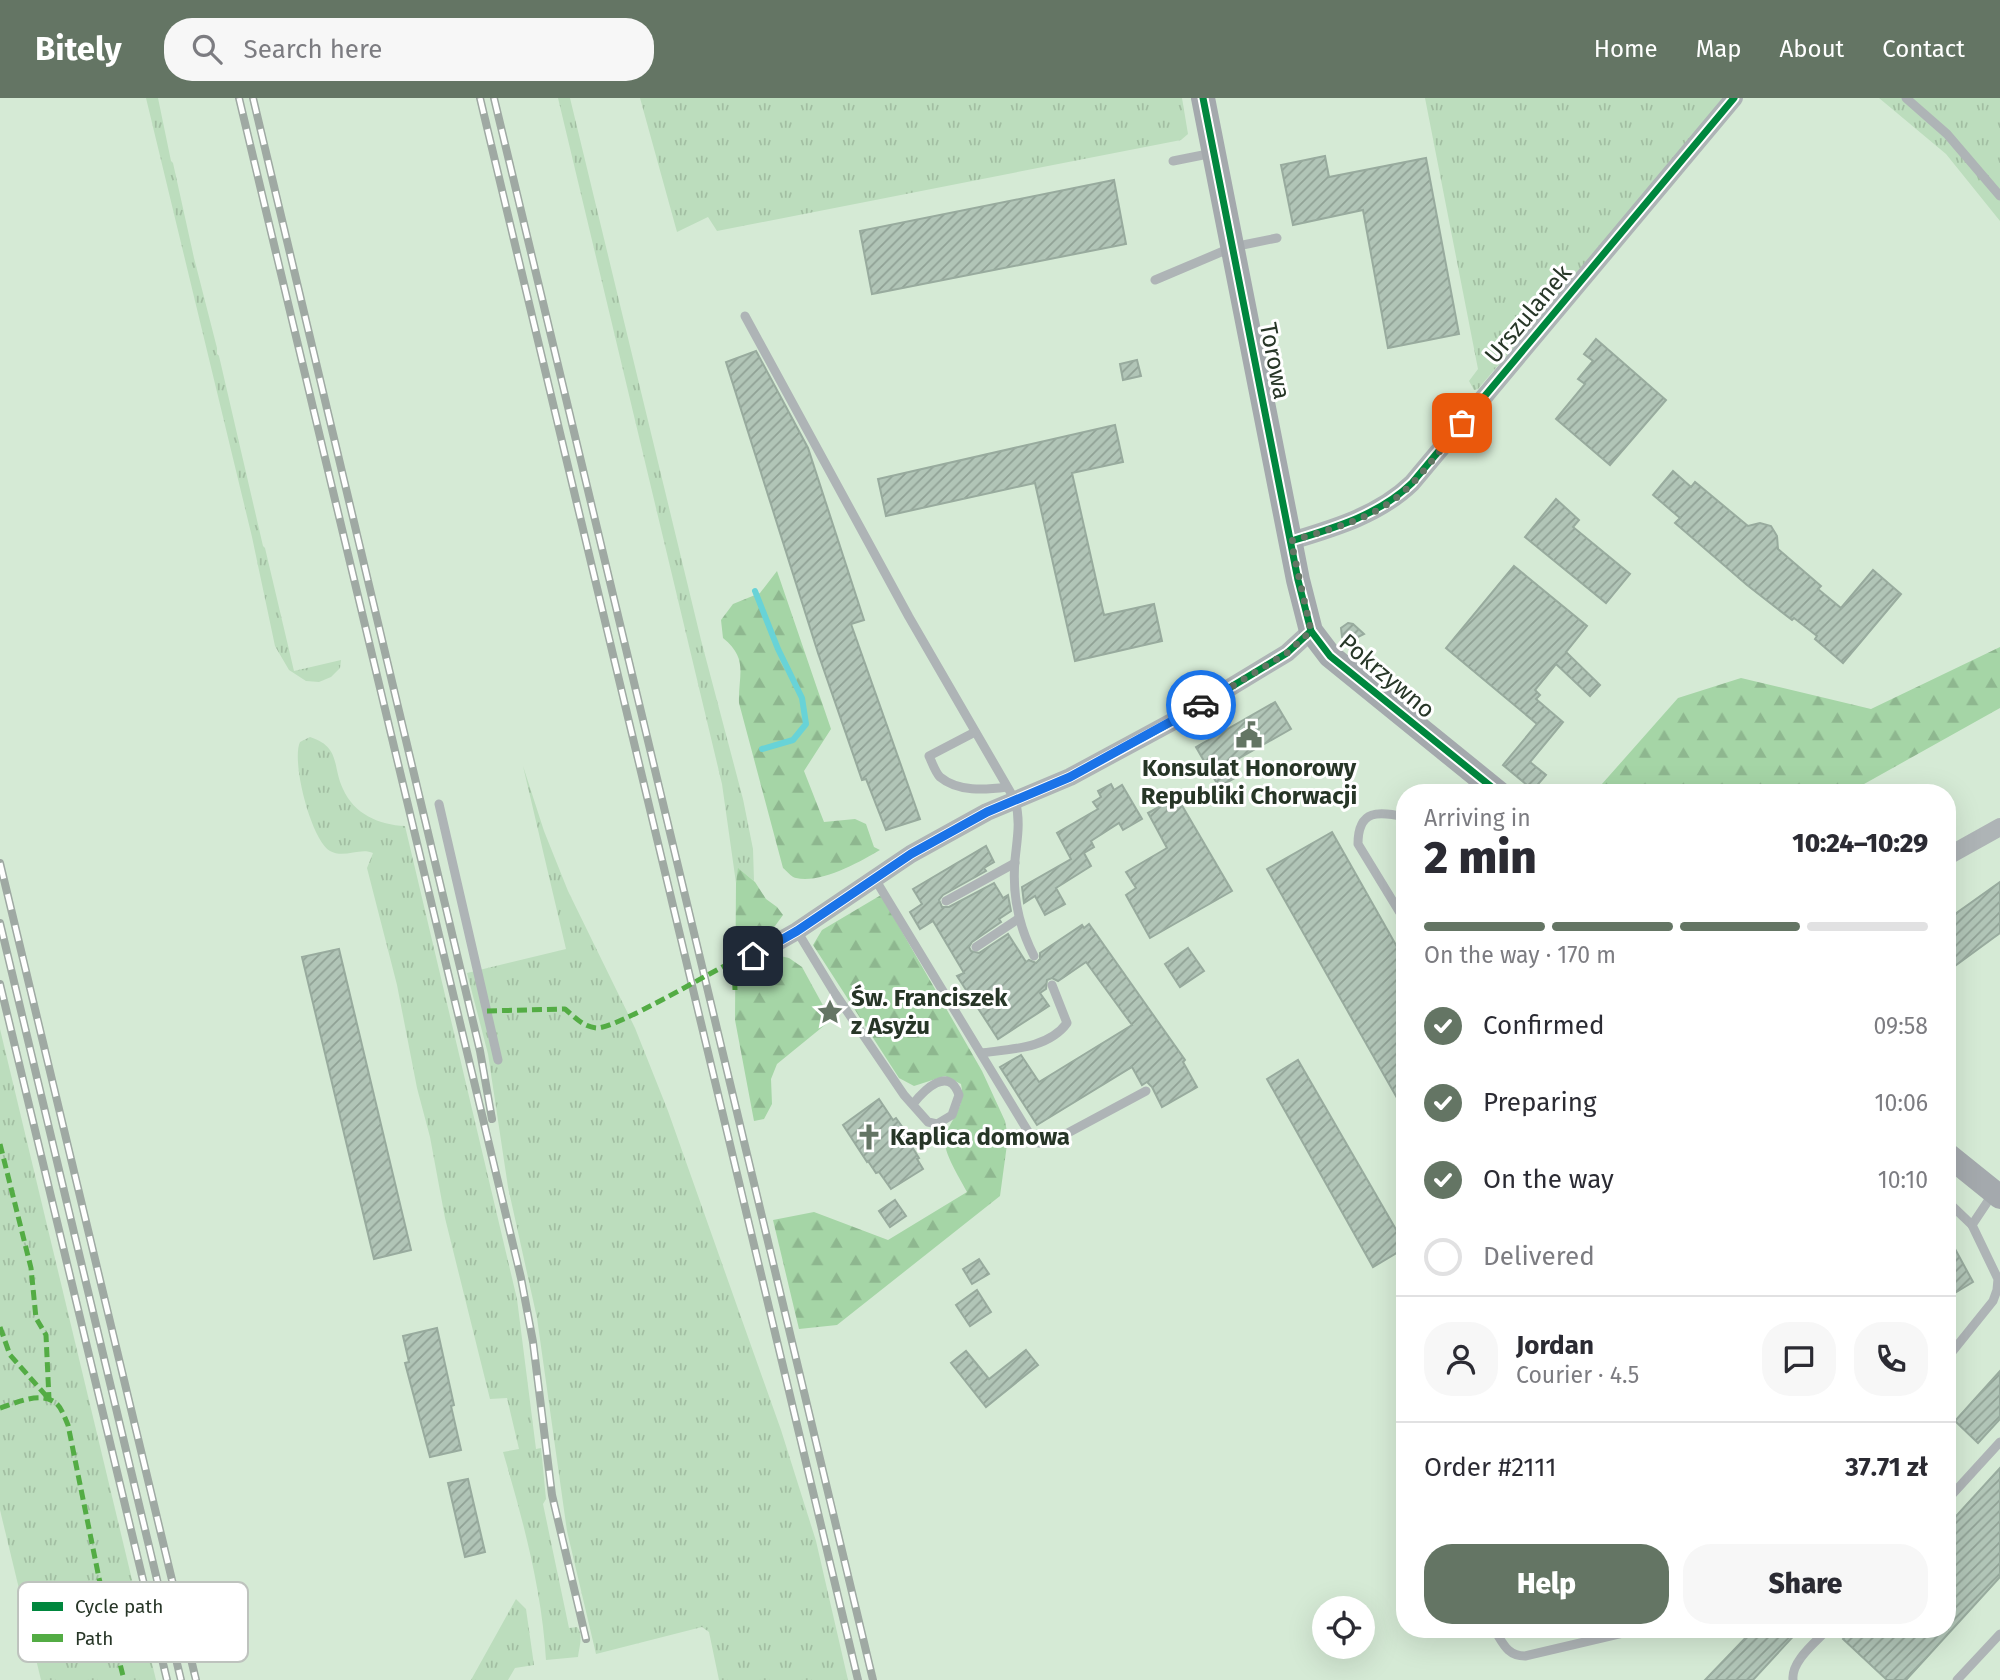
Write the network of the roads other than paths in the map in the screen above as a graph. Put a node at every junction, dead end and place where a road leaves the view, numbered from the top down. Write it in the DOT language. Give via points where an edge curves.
graph roads {
  1 [pos="1203,98"];
  2 [pos="1734,98"];
  3 [pos="1906,98"];
  4 [pos="1214,152"];
  5 [pos="1173,161"];
  6 [pos="2000,196"];
  7 [pos="1277,238"];
  8 [pos="1233,247"];
  9 [pos="1155,280"];
  10 [pos="746,316"];
  11 [pos="1291,541"];
  12 [pos="1311,631"];
  13 [pos="975,732"];
  14 [pos="1488,784"];
  15 [pos="1011,793"];
  16 [pos="439,804"];
  17 [pos="1396,815"];
  18 [pos="2000,827"];
  19 [pos="1956,852"];
  20 [pos="1015,863"];
  21 [pos="876,879"];
  22 [pos="946,901"];
  23 [pos="1396,906"];
  24 [pos="1018,919"];
  25 [pos="797,931"];
  26 [pos="976,947"];
  27 [pos="1034,956"];
  28 [pos="742,962"];
  29 [pos="1052,985"];
  30 [pos="981,1054"];
  31 [pos="498,1060"];
  32 [pos="1146,1091"];
  33 [pos="913,1104"];
  34 [pos="1956,1161"];
  35 [pos="1997,1194"];
  36 [pos="1956,1210"];
  37 [pos="1972,1225"];
  38 [pos="1956,1347"];
  39 [pos="2000,1442"];
  40 [pos="1956,1490"];
  41 [pos="2000,1634"];
  42 [pos="1500,1638"];
  43 [pos="1599,1638"];
  44 [pos="1820,1638"];
  45 [pos="1793,1680"];
  46 [pos="1957,1680"];
  1 -- 4 [label="street, Torowa"];
  2 -- 11 [label="street, Urszulanek" via="1412,483 1365,516"];
  3 -- 6 [label="lane" via="1947,134"];
  4 -- 5 [label="lane"];
  4 -- 8 [label="street, Torowa"];
  7 -- 8 [label="lane"];
  8 -- 9 [label="lane"];
  8 -- 11 [label="street, Torowa"];
  10 -- 13 [label="lane"];
  11 -- 12 [label="street, Torowa"];
  12 -- 14 [label="street, Pokrzywno" via="1329,656"];
  12 -- 15 [label="street, Pokrzywno" via="1287,653 1070,777"];
  13 -- 15 [label="lane"];
  13 -- 15 [label="lane" via="929,757 939,776 960,786"];
  15 -- 20 [label="lane" via="1020,826"];
  15 -- 21 [label="street, Pokrzywno"];
  16 -- 31 [label="lane"];
  17 -- 23 [label="lane" via="1381,812 1367,817 1358,829 1358,844"];
  18 -- 19 [label="street"];
  20 -- 22 [label="lane"];
  20 -- 24 [label="lane"];
  21 -- 25 [label="street, Pokrzywno"];
  21 -- 30 [label="lane"];
  24 -- 26 [label="lane"];
  24 -- 27 [label="lane"];
  25 -- 28 [label="street, Pokrzywno"];
  25 -- 33 [label="lane"];
  29 -- 30 [label="lane" via="1067,1023 1061,1031 1036,1045"];
  30 -- 32 [label="lane" via="1039,1143 1051,1142"];
  33 -- 33 [label="lane" via="928,1122 937,1124 951,1115 959,1095 955,1086 943,1081 927,1087"];
  34 -- 35 [label="street"];
  35 -- 37 [label="lane"];
  36 -- 37 [label="lane"];
  37 -- 38 [label="lane" via="1997,1279 1997,1290"];
  39 -- 40 [label="lane"];
  41 -- 46 [label="lane"];
  42 -- 43 [label="lane" via="1517,1656"];
  44 -- 45 [label="lane" via="1796,1665"];
}
